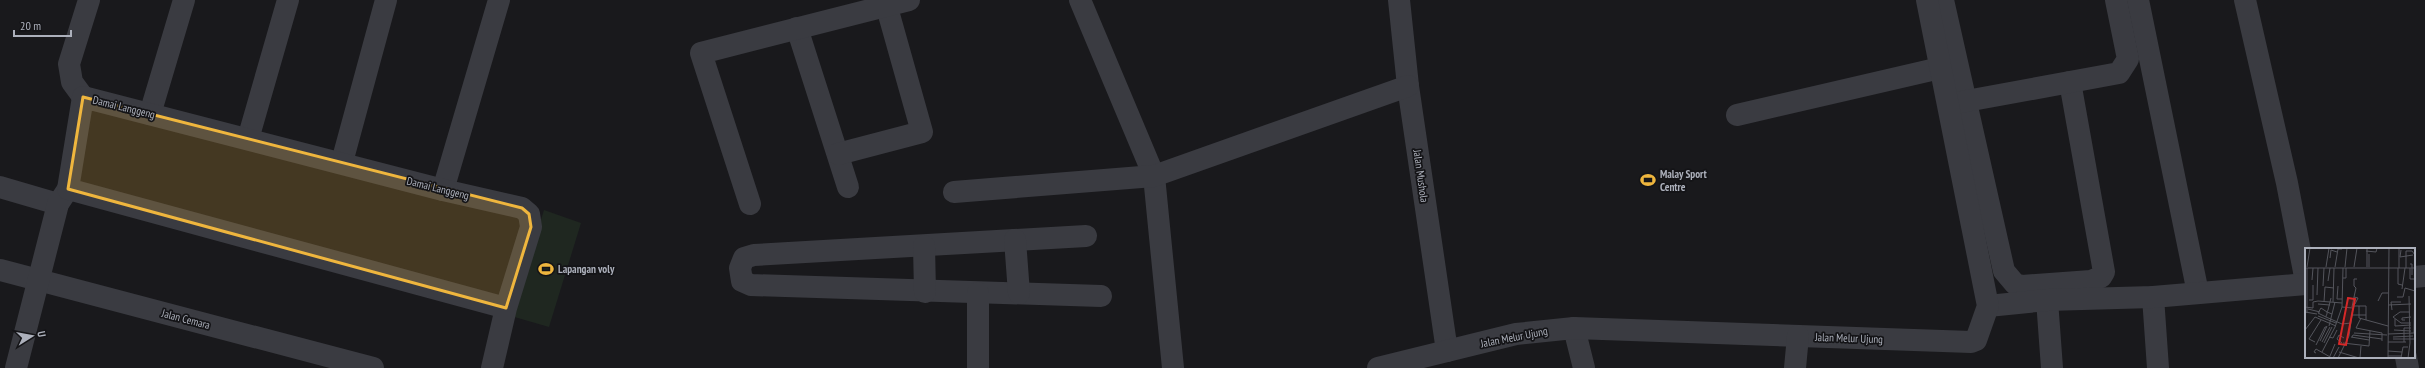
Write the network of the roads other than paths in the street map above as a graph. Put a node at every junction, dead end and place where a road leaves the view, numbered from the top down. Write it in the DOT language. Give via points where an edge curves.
graph roads {
  1 [pos="89,0"];
  2 [pos="184,0"];
  3 [pos="288,0"];
  4 [pos="386,0"];
  5 [pos="499,0"];
  6 [pos="909,0"];
  7 [pos="1080,0"];
  8 [pos="1398,0"];
  9 [pos="2116,0"];
  10 [pos="2138,0"];
  11 [pos="2245,0"];
  12 [pos="1944,1"];
  13 [pos="886,4"];
  14 [pos="797,28"];
  15 [pos="1940,68"];
  16 [pos="2070,82"];
  17 [pos="1408,86"];
  18 [pos="83,97"];
  19 [pos="1956,103"];
  20 [pos="150,114"];
  21 [pos="1737,115"];
  22 [pos="248,139"];
  23 [pos="838,154"];
  24 [pos="342,162"];
  25 [pos="1154,176"];
  26 [pos="0,187"];
  27 [pos="848,187"];
  28 [pos="443,190"];
  29 [pos="954,192"];
  30 [pos="63,196"];
  31 [pos="750,204"];
  32 [pos="1086,236"];
  33 [pos="1015,240"];
  34 [pos="924,246"];
  35 [pos="0,270"];
  36 [pos="2425,276"];
  37 [pos="2305,278"];
  38 [pos="2415,278"];
  39 [pos="39,280"];
  40 [pos="2305,283"];
  41 [pos="925,292"];
  42 [pos="978,293"];
  43 [pos="2198,293"];
  44 [pos="1019,294"];
  45 [pos="1101,296"];
  46 [pos="2153,297"];
  47 [pos="2047,300"];
  48 [pos="1988,306"];
  49 [pos="506,308"];
  50 [pos="1574,328"];
  51 [pos="1798,336"];
  52 [pos="1447,351"];
  53 [pos="2406,358"];
  54 [pos="1405,364"];
  55 [pos="16,368"];
  56 [pos="372,368"];
  57 [pos="492,368"];
  58 [pos="978,368"];
  59 [pos="1173,368"];
  60 [pos="1378,368"];
  61 [pos="1584,368"];
  62 [pos="1795,368"];
  63 [pos="2052,368"];
  64 [pos="2158,368"];
  65 [pos="2408,368"];
  1 -- 18 [label="street" via="70,64 72,82"];
  2 -- 20 [label="street"];
  3 -- 22 [label="street"];
  4 -- 24 [label="street"];
  5 -- 28 [label="street"];
  6 -- 13 [label="street"];
  7 -- 25 [label="street"];
  8 -- 17 [label="street, Jalan Mushola"];
  9 -- 16 [label="street" via="2128,59 2125,67 2119,73"];
  10 -- 43 [label="street"];
  11 -- 37 [label="street" via="2287,183"];
  12 -- 15 [label="street, Jalan Melur Ujung"];
  12 -- 19 [label="street"];
  13 -- 14 [label="street"];
  13 -- 23 [label="street" via="922,132"];
  14 -- 23 [label="street"];
  14 -- 31 [label="street" via="701,54"];
  15 -- 19 [label="street, Jalan Melur Ujung"];
  15 -- 21 [label="street"];
  16 -- 19 [label="street"];
  16 -- 19 [label="street" via="2104,272 2101,277 2091,281 2022,286 2008,278"];
  17 -- 25 [label="street"];
  17 -- 52 [label="street, Jalan Mushola"];
  18 -- 20 [label="street, Damai Langgeng"];
  18 -- 30 [label="street, Damai Langgeng"];
  19 -- 48 [label="street, Jalan Melur Ujung"];
  20 -- 22 [label="street, Damai Langgeng"];
  22 -- 24 [label="street, Damai Langgeng"];
  23 -- 27 [label="street"];
  24 -- 28 [label="street, Damai Langgeng"];
  25 -- 29 [label="street"];
  25 -- 59 [label="street"];
  26 -- 30 [label="street"];
  28 -- 49 [label="street, Damai Langgeng" via="522,208 529,214 531,227"];
  30 -- 39 [label="street, Damai Langgeng"];
  30 -- 49 [label="street"];
  32 -- 33 [label="street"];
  33 -- 34 [label="street"];
  33 -- 44 [label="street"];
  34 -- 41 [label="street"];
  34 -- 41 [label="street" via="754,255 744,258 740,268 742,281 752,285"];
  35 -- 39 [label="street, Jalan Cemara"];
  36 -- 38 [label="street"];
  39 -- 55 [label="street, Damai Langgeng"];
  39 -- 56 [label="street, Jalan Cemara"];
  40 -- 43 [label="street"];
  41 -- 42 [label="street"];
  42 -- 44 [label="street"];
  42 -- 58 [label="street"];
  43 -- 46 [label="street"];
  44 -- 45 [label="street"];
  46 -- 47 [label="street"];
  46 -- 64 [label="street"];
  47 -- 48 [label="street"];
  47 -- 63 [label="street"];
  48 -- 51 [label="street, Jalan Melur Ujung" via="1979,335 1971,342"];
  49 -- 57 [label="street, Damai Langgeng"];
  50 -- 51 [label="street, Jalan Melur Ujung"];
  50 -- 52 [label="street, Jalan Melur Ujung" via="1516,334"];
  50 -- 61 [label="street"];
  51 -- 62 [label="street"];
  52 -- 54 [label="street, Jalan Melur Ujung"];
  53 -- 65 [label="street"];
  54 -- 60 [label="street, Jalan Melur Ujung"];
}
